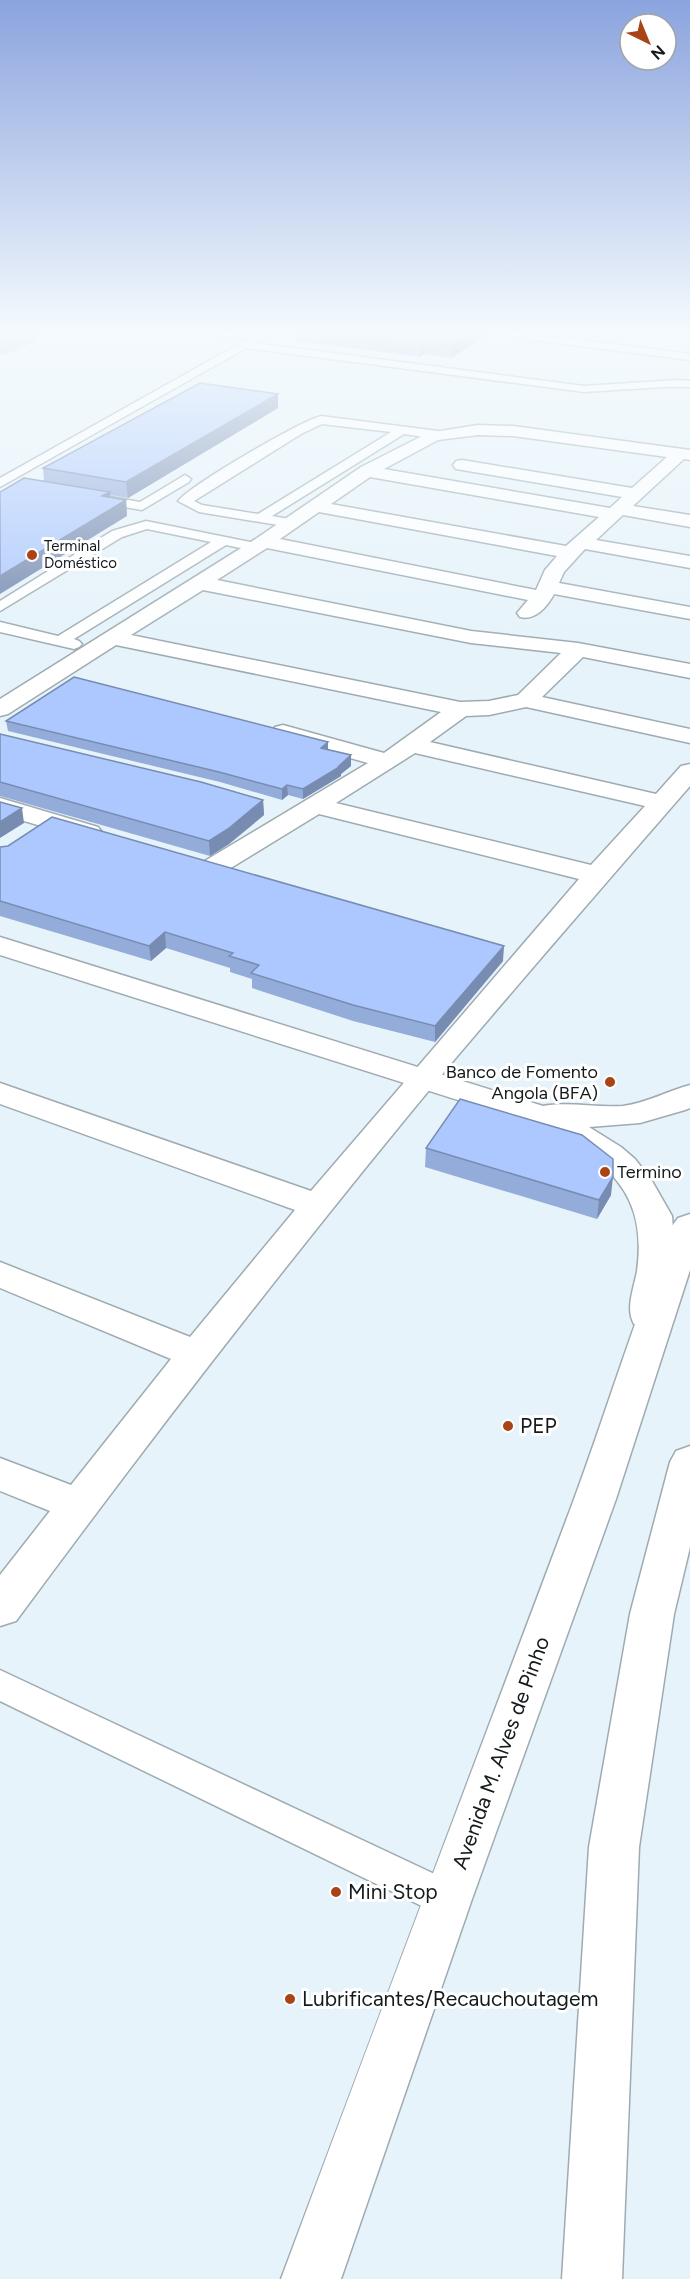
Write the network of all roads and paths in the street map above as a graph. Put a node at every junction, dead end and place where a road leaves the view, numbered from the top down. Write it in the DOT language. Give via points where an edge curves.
graph roads {
  1 [pos="82,436"];
  2 [pos="290,436"];
  3 [pos="393,436"];
  4 [pos="435,436"];
  5 [pos="557,436"];
  6 [pos="398,454"];
  7 [pos="685,455"];
  8 [pos="367,471"];
  9 [pos="655,477"];
  10 [pos="185,479"];
  11 [pos="678,481"];
  12 [pos="1,482"];
  13 [pos="25,486"];
  14 [pos="637,494"];
  15 [pos="84,496"];
  16 [pos="314,506"];
  17 [pos="617,512"];
  18 [pos="260,518"];
  19 [pos="690,521"];
  20 [pos="290,523"];
  21 [pos="224,541"];
  22 [pos="259,545"];
  23 [pos="576,548"];
  24 [pos="690,562"];
  25 [pos="200,583"];
  26 [pos="546,592"];
  27 [pos="0,607"];
  28 [pos="690,613"];
  29 [pos="0,627"];
  30 [pos="501,638"];
  31 [pos="60,641"];
  32 [pos="103,643"];
  33 [pos="578,649"];
  34 [pos="690,671"];
  35 [pos="57,673"];
  36 [pos="90,682"];
  37 [pos="525,700"];
  38 [pos="0,709"];
  39 [pos="460,709"];
  40 [pos="259,725"];
  41 [pos="690,736"];
  42 [pos="414,745"];
  43 [pos="388,761"];
  44 [pos="690,771"];
  45 [pos="662,803"];
  46 [pos="0,806"];
  47 [pos="266,806"];
  48 [pos="310,811"];
  49 [pos="50,820"];
  50 [pos="114,839"];
  51 [pos="20,840"];
  52 [pos="597,875"];
  53 [pos="246,878"];
  54 [pos="0,946"];
  55 [pos="425,1078"];
  56 [pos="0,1093"];
  57 [pos="690,1095"];
  58 [pos="526,1111"];
  59 [pos="317,1205"];
  60 [pos="690,1226"];
  61 [pos="0,1274"];
  62 [pos="198,1355"];
  63 [pos="639,1359"];
  64 [pos="690,1462"];
  65 [pos="0,1474"];
  66 [pos="77,1505"];
  67 [pos="0,1608"];
  68 [pos="0,1685"];
  69 [pos="447,1899"];
  70 [pos="345,2187"];
  71 [pos="592,2278"];
  72 [pos="311,2279"];
  73 [pos="321,2279"];
  1 -- 12 [label="lane"];
  2 -- 18 [label="lane" via="185,501 198,508"];
  3 -- 18 [label="lane"];
  4 -- 6 [label="street"];
  5 -- 7 [label="street"];
  6 -- 8 [label="street"];
  6 -- 14 [label="street"];
  7 -- 9 [label="street"];
  8 -- 16 [label="street"];
  8 -- 17 [label="street"];
  9 -- 11 [label="street"];
  9 -- 14 [label="street"];
  10 -- 15 [label="lane" via="142,506"];
  12 -- 13 [label="lane"];
  14 -- 17 [label="street"];
  16 -- 20 [label="street"];
  16 -- 23 [label="street"];
  17 -- 19 [label="street"];
  17 -- 23 [label="street"];
  18 -- 20 [label="lane"];
  20 -- 22 [label="street"];
  21 -- 22 [label="lane"];
  21 -- 27 [label="lane" via="146,525 136,527 117,534"];
  21 -- 31 [label="lane"];
  22 -- 25 [label="street"];
  22 -- 26 [label="street"];
  23 -- 24 [label="street"];
  23 -- 26 [label="street" via="555,570"];
  25 -- 30 [label="street" via="471,637"];
  25 -- 32 [label="street"];
  26 -- 28 [label="street"];
  26 -- 30 [label="street"];
  29 -- 31 [label="lane"];
  30 -- 33 [label="street"];
  31 -- 32 [label="lane"];
  32 -- 35 [label="street"];
  32 -- 39 [label="street"];
  33 -- 34 [label="street"];
  33 -- 37 [label="street"];
  35 -- 36 [label="street"];
  35 -- 38 [label="street"];
  37 -- 39 [label="street"];
  37 -- 41 [label="street"];
  39 -- 42 [label="street"];
  40 -- 43 [label="street"];
  42 -- 43 [label="street"];
  42 -- 45 [label="street"];
  43 -- 48 [label="street"];
  44 -- 45 [label="street"];
  45 -- 52 [label="street"];
  46 -- 49 [label="street"];
  47 -- 48 [label="street"];
  48 -- 52 [label="street"];
  48 -- 53 [label="street" via="201,865"];
  49 -- 50 [label="street"];
  49 -- 51 [label="street"];
  52 -- 55 [label="street" via="515,954"];
  54 -- 55 [label="street"];
  55 -- 58 [label="street"];
  55 -- 59 [label="street"];
  56 -- 59 [label="street"];
  57 -- 58 [label="street" via="672,1106 629,1116 578,1118"];
  58 -- 63 [label="street" via="587,1138 619,1160 640,1187 654,1217 656,1261"];
  59 -- 62 [label="street"];
  60 -- 63 [label="street, Avenida M. Alves de Pinho"];
  61 -- 62 [label="street"];
  62 -- 66 [label="street"];
  63 -- 69 [label="street, Avenida M. Alves de Pinho" via="595,1499"];
  64 -- 71 [label="street" via="652,1614 614,1847"];
  65 -- 66 [label="street"];
  66 -- 67 [label="street"];
  68 -- 69 [label="lane"];
  69 -- 70 [label="street, Avenida M. Alves de Pinho"];
  70 -- 72 [label="street, Avenida M. Alves de Pinho"];
  70 -- 73 [label="street"];
}
